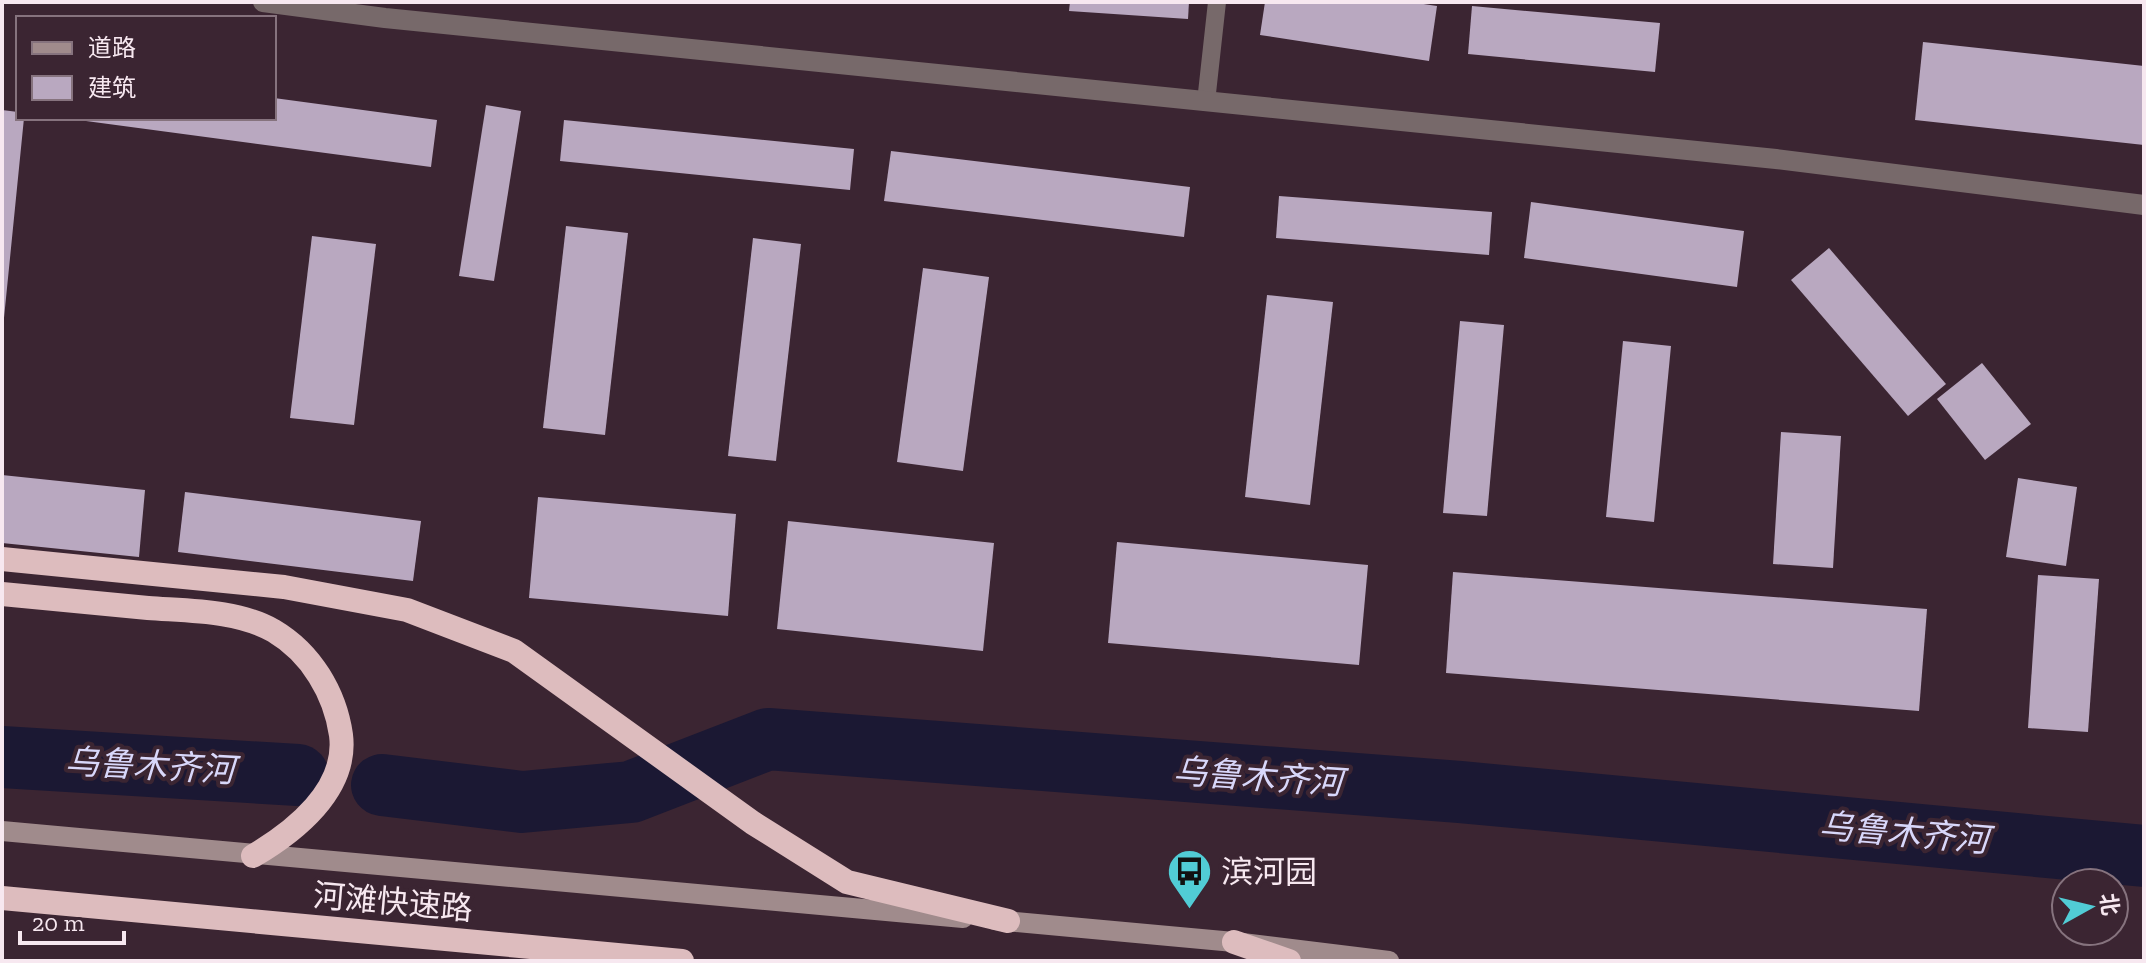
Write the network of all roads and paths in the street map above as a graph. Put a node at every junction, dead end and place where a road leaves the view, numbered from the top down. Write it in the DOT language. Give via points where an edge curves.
graph roads {
  1 [pos="263,2"];
  2 [pos="1217,2"];
  3 [pos="1206,102"];
  4 [pos="2144,205"];
  5 [pos="2,559"];
  6 [pos="2,594"];
  7 [pos="2,831"];
  8 [pos="253,856"];
  9 [pos="2,898"];
  10 [pos="1008,921"];
  11 [pos="1234,942"];
  12 [pos="682,961"];
  13 [pos="1289,961"];
  14 [pos="1389,961"];
  1 -- 3 [label="street"];
  2 -- 3 [label="lane"];
  3 -- 4 [label="street" via="1776,159"];
  5 -- 10 [label="highway" via="284,587 407,610 514,651 753,823 847,882"];
  6 -- 8 [label="highway" via="220,614 271,629 296,647 335,704 342,760 308,817"];
  7 -- 8 [label="street"];
  8 -- 10 [label="street"];
  9 -- 12 [label="highway, 河滩快速路"];
  10 -- 11 [label="street"];
  11 -- 13 [label="highway"];
  11 -- 14 [label="street"];
}
